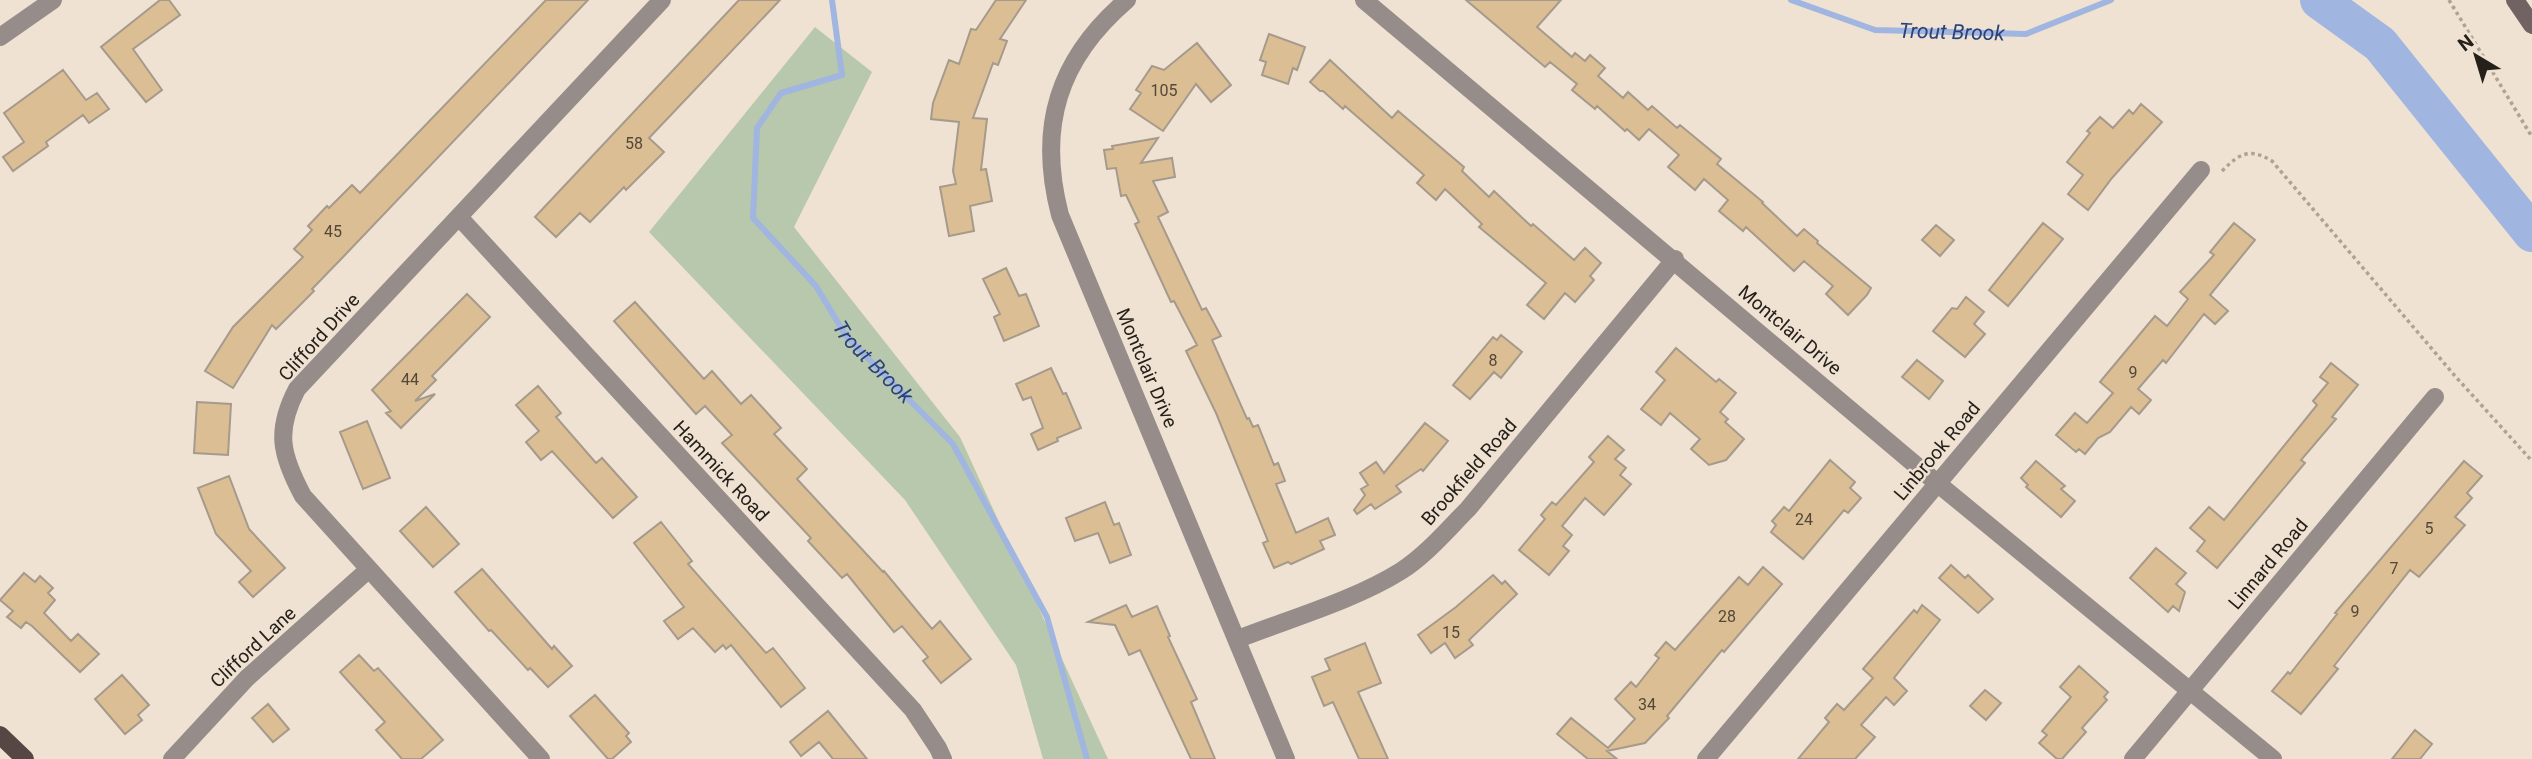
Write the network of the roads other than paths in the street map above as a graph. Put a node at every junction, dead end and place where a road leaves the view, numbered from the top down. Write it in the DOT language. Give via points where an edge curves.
graph roads {
  1 [pos="53,0"];
  2 [pos="663,0"];
  3 [pos="1127,0"];
  4 [pos="1364,0"];
  5 [pos="2515,0"];
  6 [pos="2532,25"];
  7 [pos="0,37"];
  8 [pos="2201,170"];
  9 [pos="459,217"];
  10 [pos="1675,260"];
  11 [pos="2435,397"];
  12 [pos="1937,483"];
  13 [pos="369,570"];
  14 [pos="1238,639"];
  15 [pos="2190,690"];
  16 [pos="0,735"];
  17 [pos="25,759"];
  18 [pos="172,759"];
  19 [pos="541,759"];
  20 [pos="943,759"];
  21 [pos="1286,759"];
  22 [pos="1706,759"];
  23 [pos="2133,759"];
  24 [pos="2273,759"];
  1 -- 7 [label="street"];
  2 -- 9 [label="street, Clifford Drive"];
  3 -- 14 [label="street, Montclair Drive" via="1083,46 1061,87 1051,141 1055,194"];
  4 -- 10 [label="street, Montclair Drive"];
  5 -- 6 [label="main road"];
  8 -- 12 [label="street, Linbrook Road"];
  9 -- 13 [label="street, Clifford Drive" via="297,389 285,412 283,442 288,468 303,496"];
  9 -- 20 [label="street, Hammick Road" via="912,710"];
  10 -- 12 [label="street, Montclair Drive"];
  10 -- 14 [label="street, Brookfield Road" via="1468,509 1434,543 1401,570 1358,592"];
  11 -- 15 [label="street, Linnard Road"];
  12 -- 15 [label="street, Montclair Drive"];
  12 -- 22 [label="street, Linbrook Road"];
  13 -- 18 [label="street, Clifford Lane" via="247,678"];
  13 -- 19 [label="street, Clifford Drive"];
  14 -- 21 [label="street, Montclair Drive"];
  15 -- 23 [label="street, Linnard Road"];
  15 -- 24 [label="street, Montclair Drive"];
  16 -- 17 [label="main road"];
}
